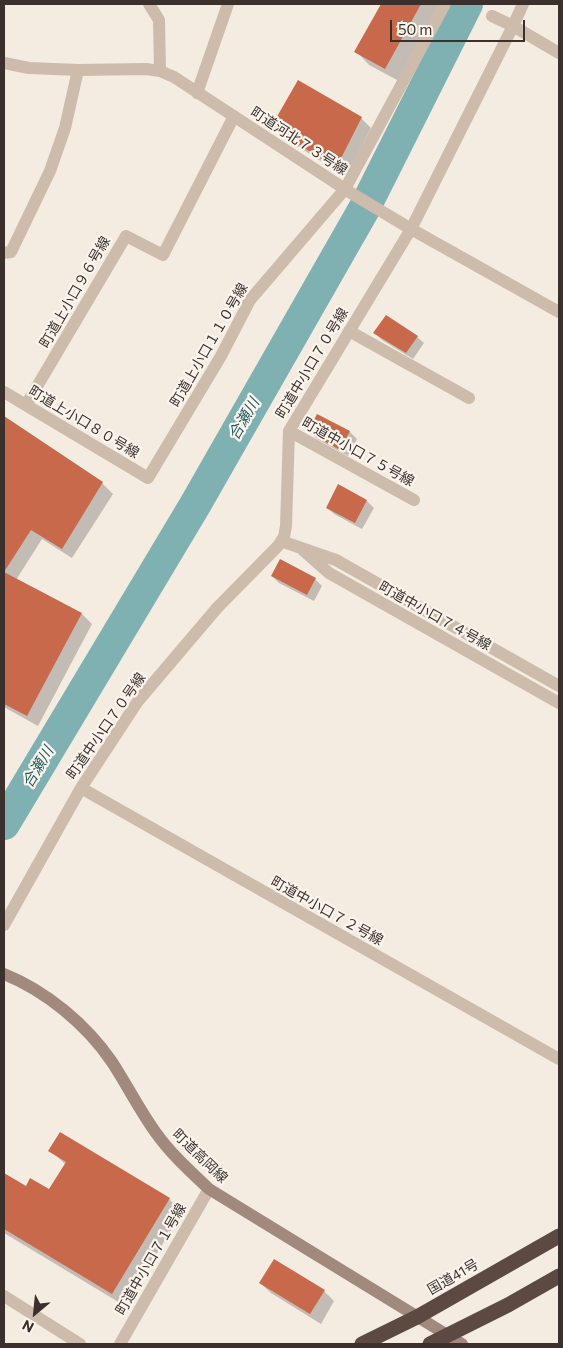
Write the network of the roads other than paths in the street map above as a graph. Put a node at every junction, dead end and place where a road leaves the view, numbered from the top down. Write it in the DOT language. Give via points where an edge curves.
graph roads {
  1 [pos="149,4"];
  2 [pos="228,4"];
  3 [pos="444,4"];
  4 [pos="523,4"];
  5 [pos="492,16"];
  6 [pos="513,26"];
  7 [pos="559,52"];
  8 [pos="4,63"];
  9 [pos="78,70"];
  10 [pos="160,71"];
  11 [pos="197,93"];
  12 [pos="234,116"];
  13 [pos="348,191"];
  14 [pos="411,229"];
  15 [pos="4,253"];
  16 [pos="559,312"];
  17 [pos="349,331"];
  18 [pos="4,392"];
  19 [pos="469,398"];
  20 [pos="26,405"];
  21 [pos="289,431"];
  22 [pos="148,478"];
  23 [pos="414,500"];
  24 [pos="282,541"];
  25 [pos="300,548"];
  26 [pos="559,686"];
  27 [pos="559,703"];
  28 [pos="81,788"];
  29 [pos="4,925"];
  30 [pos="4,974"];
  31 [pos="559,1059"];
  32 [pos="209,1189"];
  33 [pos="559,1236"];
  34 [pos="559,1276"];
  35 [pos="4,1296"];
  36 [pos="417,1317"];
  37 [pos="447,1335"];
  38 [pos="80,1344"];
  39 [pos="120,1344"];
  40 [pos="362,1344"];
  41 [pos="430,1344"];
  42 [pos="462,1344"];
  1 -- 10 [label="street" via="159,20"];
  2 -- 11 [label="street"];
  3 -- 13 [label="street, 町道上小口１１０号線"];
  4 -- 6 [label="street, 町道中小口７０号線"];
  5 -- 6 [label="street"];
  6 -- 7 [label="street"];
  6 -- 14 [label="street, 町道中小口７０号線"];
  8 -- 9 [label="street, 町道河北７３号線" via="29,68"];
  9 -- 10 [label="street, 町道河北７３号線"];
  9 -- 15 [label="street" via="65,128 50,171 11,252"];
  10 -- 11 [label="street, 町道河北７３号線"];
  11 -- 12 [label="street, 町道河北７３号線"];
  12 -- 13 [label="street, 町道河北７３号線"];
  12 -- 20 [label="street, 町道上小口９６号線" via="163,255 126,236"];
  13 -- 14 [label="street, 町道河北７３号線"];
  13 -- 22 [label="street, 町道上小口１１０号線" via="250,300 221,356"];
  14 -- 16 [label="street, 町道河北７３号線"];
  14 -- 17 [label="street, 町道中小口７０号線"];
  17 -- 19 [label="street"];
  17 -- 21 [label="street, 町道中小口７０号線"];
  18 -- 20 [label="street, 町道上小口８０号線"];
  20 -- 22 [label="street, 町道上小口８０号線"];
  21 -- 23 [label="street, 町道中小口７５号線"];
  21 -- 24 [label="street, 町道中小口７０号線" via="286,526"];
  24 -- 25 [label="street, 町道中小口７４号線"];
  24 -- 28 [label="street, 町道中小口７０号線" via="217,608 138,701"];
  25 -- 26 [label="street, 町道中小口７４号線" via="336,560"];
  25 -- 27 [label="street, 町道中小口７４号線" via="329,573"];
  28 -- 29 [label="street, 町道中小口７０号線"];
  28 -- 31 [label="street, 町道中小口７２号線"];
  30 -- 32 [label="street, 町道高岡線" via="48,998 86,1031 112,1062 158,1136"];
  32 -- 36 [label="street, 町道高岡線"];
  32 -- 39 [label="street, 町道中小口７１号線"];
  33 -- 36 [label="highway, 国道41号"];
  34 -- 37 [label="highway"];
  35 -- 38 [label="street"];
  36 -- 37 [label="street, 町道高岡線"];
  36 -- 40 [label="highway, 国道41号"];
  37 -- 41 [label="highway"];
  37 -- 42 [label="street, 町道高岡線"];
}
